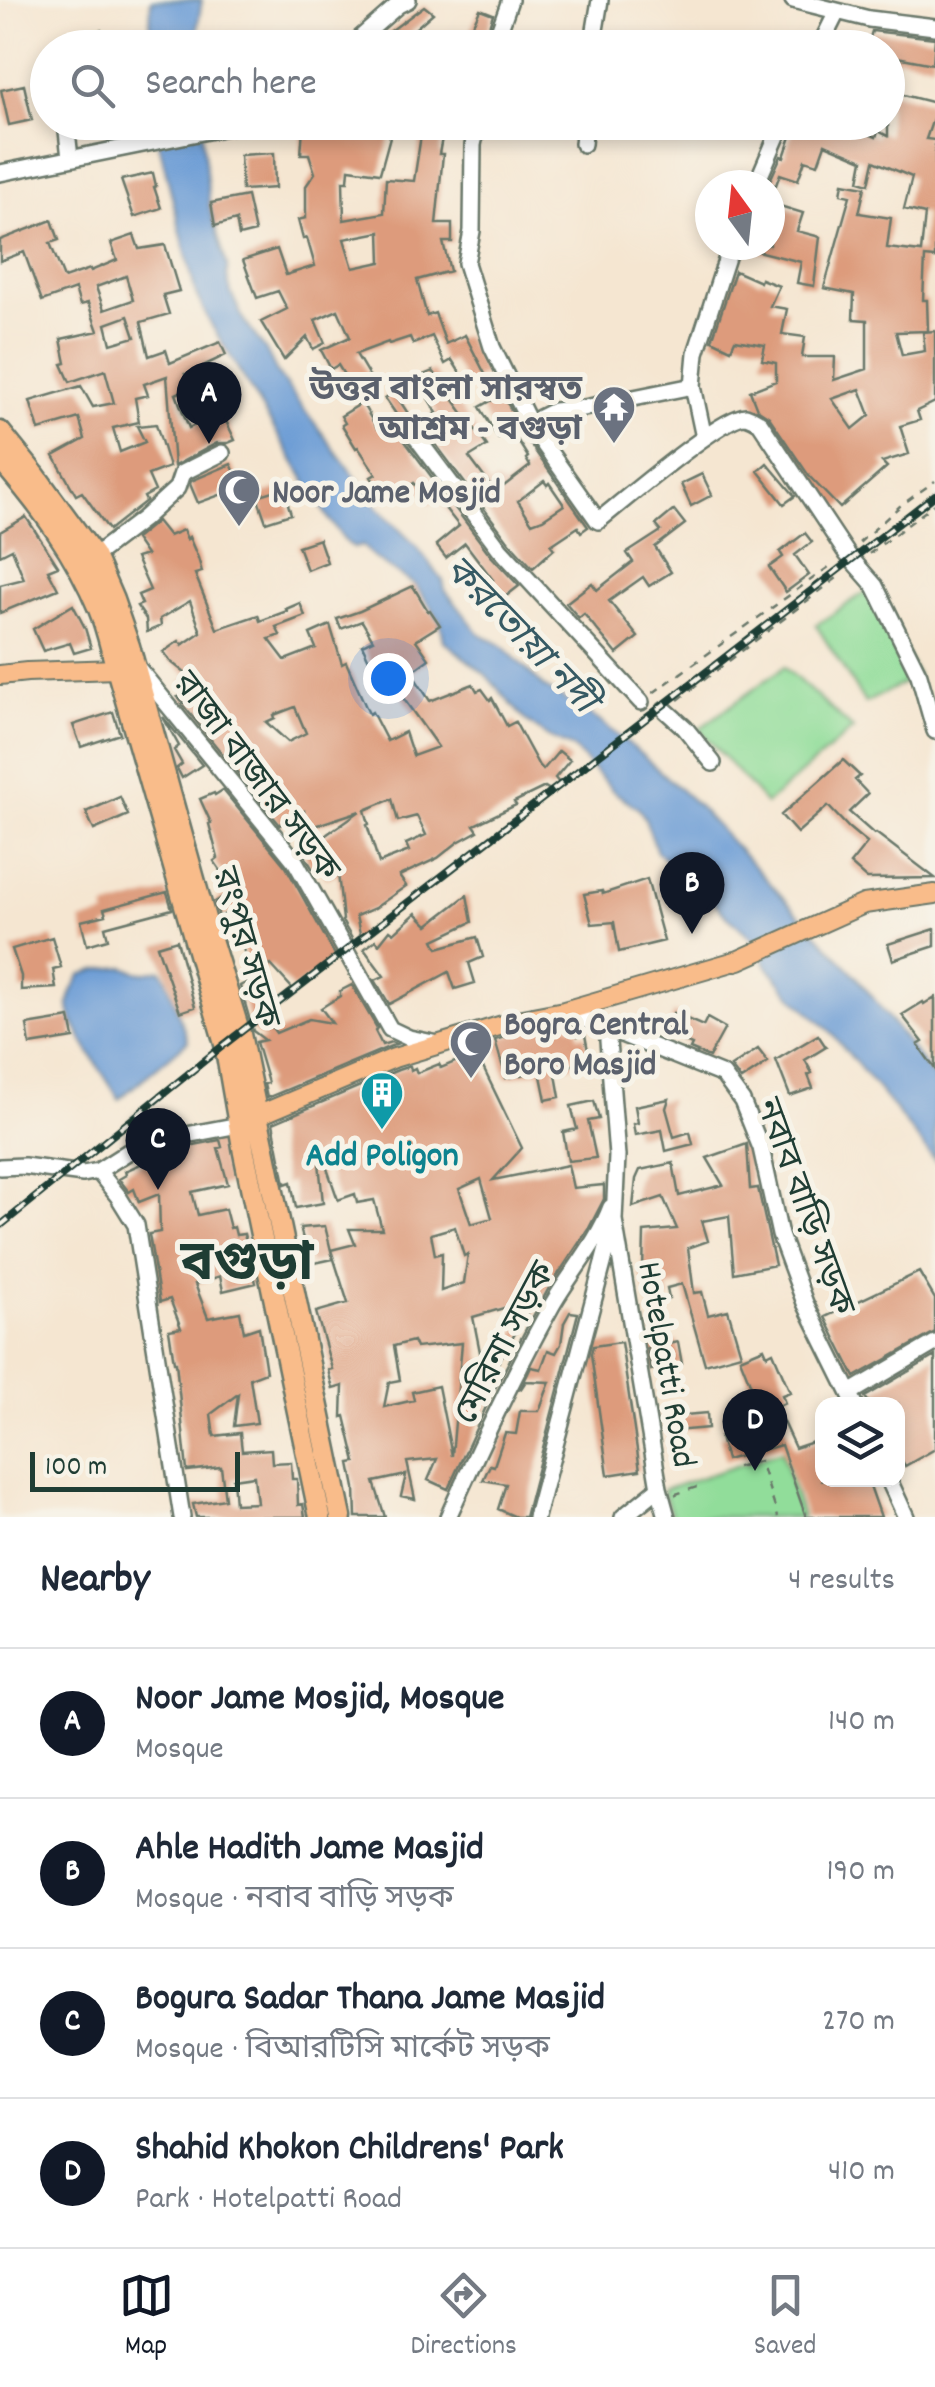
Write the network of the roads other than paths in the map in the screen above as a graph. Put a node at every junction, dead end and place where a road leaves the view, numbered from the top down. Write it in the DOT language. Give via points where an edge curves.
graph roads {
  1 [pos="408,0"];
  2 [pos="510,0"];
  3 [pos="600,0"];
  4 [pos="793,0"];
  5 [pos="874,0"];
  6 [pos="837,12"];
  7 [pos="869,19"];
  8 [pos="935,27"];
  9 [pos="370,30"];
  10 [pos="499,30"];
  11 [pos="595,30"];
  12 [pos="828,30"];
  13 [pos="68,140"];
  14 [pos="160,140"];
  15 [pos="475,140"];
  16 [pos="583,140"];
  17 [pos="775,140"];
  18 [pos="583,144"];
  19 [pos="70,158"];
  20 [pos="762,170"];
  21 [pos="0,173"];
  22 [pos="726,260"];
  23 [pos="693,386"];
  24 [pos="531,426"];
  25 [pos="410,429"];
  26 [pos="0,432"];
  27 [pos="704,438"];
  28 [pos="222,453"];
  29 [pos="0,459"];
  30 [pos="94,556"];
  31 [pos="126,666"];
  32 [pos="0,675"];
  33 [pos="640,702"];
  34 [pos="665,710"];
  35 [pos="935,731"];
  36 [pos="714,762"];
  37 [pos="935,894"];
  38 [pos="564,1011"];
  39 [pos="607,1028"];
  40 [pos="390,1030"];
  41 [pos="439,1044"];
  42 [pos="380,1063"];
  43 [pos="248,1120"];
  44 [pos="0,1167"];
  45 [pos="98,1171"];
  46 [pos="615,1198"];
  47 [pos="614,1220"];
  48 [pos="935,1343"];
  49 [pos="852,1397"];
  50 [pos="854,1397"];
  51 [pos="892,1487"];
  52 [pos="659,1488"];
  53 [pos="674,1511"];
  54 [pos="182,1517"];
  55 [pos="320,1517"];
  56 [pos="341,1517"];
  57 [pos="448,1517"];
  58 [pos="536,1517"];
  59 [pos="623,1517"];
  60 [pos="906,1517"];
  1 -- 9 [label="street"];
  2 -- 10 [label="street"];
  3 -- 11 [label="street"];
  4 -- 6 [label="street"];
  5 -- 7 [label="street"];
  6 -- 7 [label="street"];
  6 -- 12 [label="street"];
  7 -- 8 [label="street"];
  13 -- 19 [label="street"];
  14 -- 19 [label="street"];
  15 -- 24 [label="street" via="466,263 492,347"];
  16 -- 18 [label="street"];
  17 -- 20 [label="street"];
  19 -- 21 [label="street"];
  22 -- 23 [label="street" via="696,353"];
  23 -- 24 [label="street" via="554,412"];
  23 -- 27 [label="street"];
  24 -- 27 [label="street" via="598,521"];
  25 -- 33 [label="street" via="500,549"];
  26 -- 30 [label="highway, রংপুর সড়ক"];
  27 -- 35 [label="street" via="737,418 760,422 876,586 919,675"];
  28 -- 30 [label="street" via="182,472 176,488 143,520"];
  29 -- 31 [label="highway, রংপুর সড়ক" via="70,551"];
  30 -- 31 [label="highway, রংপুর সড়ক" via="113,600"];
  31 -- 32 [label="main road"];
  31 -- 40 [label="street, রাজা বাজার সড়ক" via="295,861"];
  31 -- 43 [label="highway, রংপুর সড়ক"];
  34 -- 36 [label="street"];
  37 -- 38 [label="main road" via="864,904 739,960"];
  38 -- 39 [label="street, নবাব বাড়ি সড়ক"];
  38 -- 41 [label="main road"];
  39 -- 46 [label="street"];
  39 -- 49 [label="street, নবাব বাড়ি সড়ক" via="723,1075 742,1102 805,1303"];
  40 -- 41 [label="street"];
  40 -- 42 [label="street"];
  41 -- 42 [label="main road"];
  42 -- 43 [label="main road"];
  43 -- 45 [label="street" via="148,1144"];
  43 -- 55 [label="highway, রংপুর সড়ক"];
  43 -- 56 [label="highway, রংপুর সড়ক"];
  44 -- 45 [label="street"];
  45 -- 54 [label="street" via="136,1225"];
  46 -- 47 [label="street"];
  46 -- 57 [label="street, মেরিনা সড়ক" via="514,1374"];
  47 -- 52 [label="street, Hotelpatti Road"];
  47 -- 58 [label="street"];
  48 -- 50 [label="street"];
  51 -- 60 [label="street"];
  52 -- 53 [label="street, Hotelpatti Road"];
  52 -- 59 [label="street"];
}
